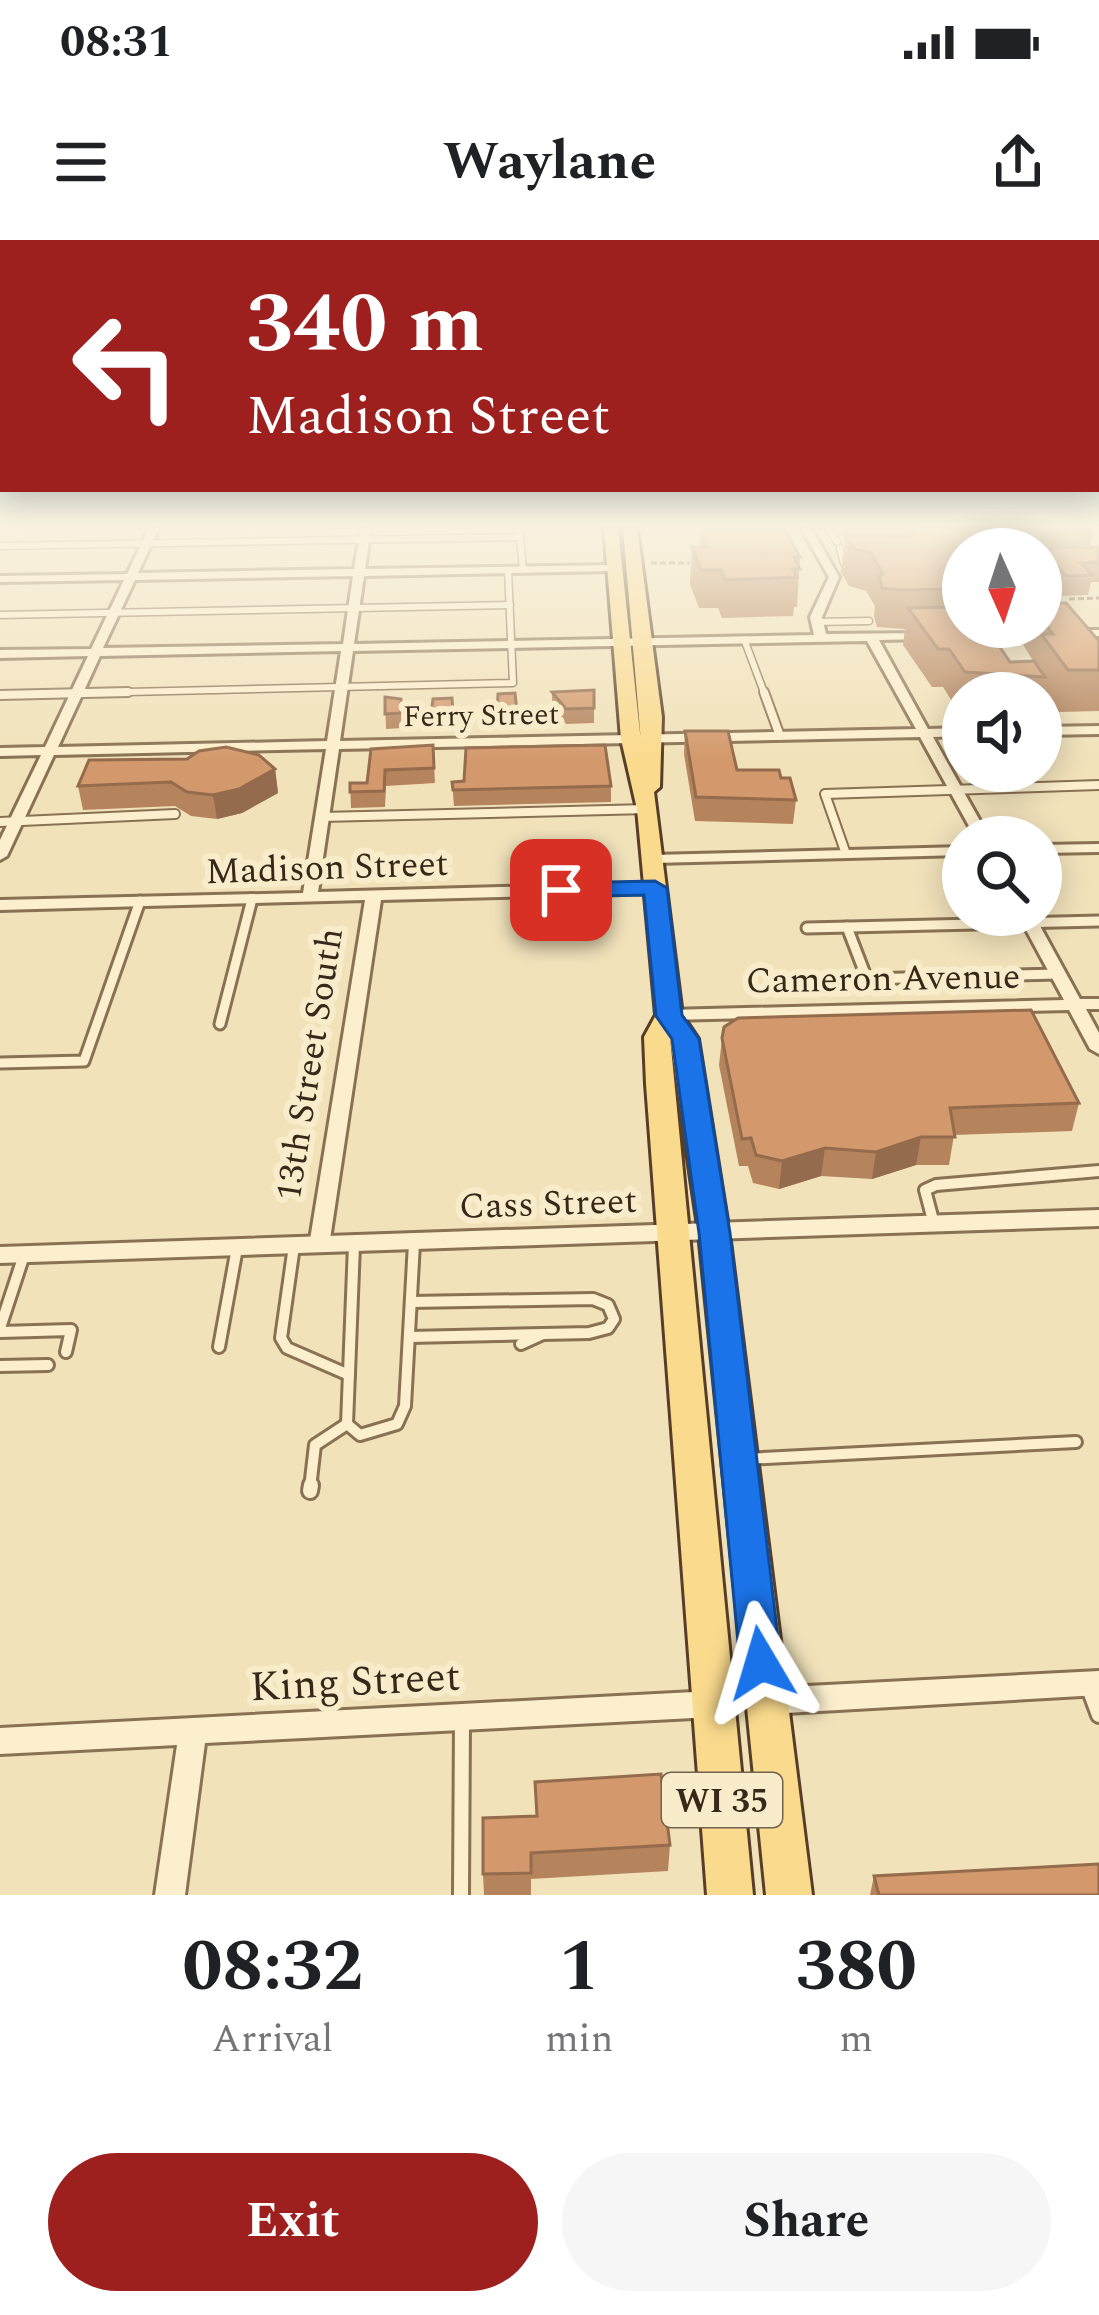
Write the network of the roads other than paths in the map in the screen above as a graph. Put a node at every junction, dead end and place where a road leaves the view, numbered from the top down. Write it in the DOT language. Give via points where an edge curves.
graph roads {
  1 [pos="119,605"];
  2 [pos="498,605"];
  3 [pos="510,605"];
  4 [pos="617,605"];
  5 [pos="640,605"];
  6 [pos="820,605"];
  7 [pos="355,608"];
  8 [pos="1062,612"];
  9 [pos="116,613"];
  10 [pos="0,615"];
  11 [pos="869,621"];
  12 [pos="816,622"];
  13 [pos="1080,633"];
  14 [pos="1099,633"];
  15 [pos="872,637"];
  16 [pos="821,638"];
  17 [pos="744,639"];
  18 [pos="621,642"];
  19 [pos="645,642"];
  20 [pos="512,644"];
  21 [pos="350,647"];
  22 [pos="97,652"];
  23 [pos="0,655"];
  24 [pos="1099,655"];
  25 [pos="343,688"];
  26 [pos="77,693"];
  27 [pos="0,695"];
  28 [pos="1062,730"];
  29 [pos="1099,730"];
  30 [pos="925,733"];
  31 [pos="942,733"];
  32 [pos="780,736"];
  33 [pos="653,739"];
  34 [pos="631,740"];
  35 [pos="333,745"];
  36 [pos="50,751"];
  37 [pos="0,752"];
  38 [pos="942,762"];
  39 [pos="1099,785"];
  40 [pos="1062,786"];
  41 [pos="942,789"];
  42 [pos="648,809"];
  43 [pos="176,814"];
  44 [pos="322,817"];
  45 [pos="8,821"];
  46 [pos="1099,848"];
  47 [pos="1062,849"];
  48 [pos="942,852"];
  49 [pos="846,854"];
  50 [pos="0,856"];
  51 [pos="653,859"];
  52 [pos="655,888"];
  53 [pos="374,895"];
  54 [pos="310,897"];
  55 [pos="252,898"];
  56 [pos="140,902"];
  57 [pos="0,904"];
  58 [pos="1062,920"];
  59 [pos="1099,921"];
  60 [pos="942,923"];
  61 [pos="847,927"];
  62 [pos="807,928"];
  63 [pos="1038,936"];
  64 [pos="1058,974"];
  65 [pos="1099,1004"];
  66 [pos="1076,1005"];
  67 [pos="669,1016"];
  68 [pos="220,1024"];
  69 [pos="1099,1049"];
  70 [pos="0,1064"];
  71 [pos="1099,1171"];
  72 [pos="1099,1219"];
  73 [pos="934,1224"];
  74 [pos="714,1233"];
  75 [pos="673,1234"];
  76 [pos="414,1243"];
  77 [pos="355,1244"];
  78 [pos="307,1246"];
  79 [pos="237,1248"];
  80 [pos="12,1255"];
  81 [pos="411,1302"];
  82 [pos="0,1330"];
  83 [pos="543,1334"];
  84 [pos="409,1337"];
  85 [pos="521,1344"];
  86 [pos="219,1346"];
  87 [pos="66,1352"];
  88 [pos="48,1365"];
  89 [pos="0,1366"];
  90 [pos="349,1375"];
  91 [pos="347,1424"];
  92 [pos="1076,1442"];
  93 [pos="736,1460"];
  94 [pos="310,1491"];
  95 [pos="1093,1683"];
  96 [pos="765,1701"];
  97 [pos="713,1704"];
  98 [pos="1099,1715"];
  99 [pos="463,1717"];
  100 [pos="194,1731"];
  101 [pos="0,1742"];
  102 [pos="170,1895"];
  103 [pos="460,1895"];
  104 [pos="730,1895"];
  105 [pos="789,1895"];
  1 -- 9 [label="street"];
  2 -- 7 [label="lane"];
  3 -- 20 [label="lane"];
  4 -- 18 [label="main road, WI 35"];
  5 -- 19 [label="main road, WI 35"];
  6 -- 12 [label="street"];
  7 -- 9 [label="lane"];
  7 -- 21 [label="street, 13th Street South"];
  8 -- 13 [label="street"];
  9 -- 10 [label="lane"];
  9 -- 22 [label="street"];
  11 -- 12 [label="lane"];
  12 -- 16 [label="street"];
  13 -- 14 [label="street"];
  13 -- 15 [label="street"];
  13 -- 24 [label="street"];
  15 -- 16 [label="street"];
  15 -- 30 [label="street"];
  16 -- 17 [label="street"];
  17 -- 19 [label="street"];
  17 -- 32 [label="lane"];
  18 -- 19 [label="street"];
  18 -- 20 [label="street"];
  18 -- 34 [label="main road, WI 35"];
  19 -- 33 [label="main road, WI 35"];
  20 -- 21 [label="street"];
  20 -- 25 [label="lane" via="513,683"];
  21 -- 22 [label="street"];
  21 -- 25 [label="street, 13th Street South"];
  22 -- 23 [label="street"];
  22 -- 26 [label="street"];
  25 -- 26 [label="lane"];
  25 -- 35 [label="street, 13th Street South"];
  26 -- 27 [label="lane"];
  26 -- 36 [label="street"];
  28 -- 29 [label="street"];
  30 -- 31 [label="street, Ferry Street"];
  30 -- 32 [label="street, Ferry Street"];
  30 -- 38 [label="street"];
  32 -- 33 [label="street, Ferry Street"];
  33 -- 34 [label="street, Ferry Street"];
  33 -- 42 [label="main road, WI 35"];
  34 -- 35 [label="street, Ferry Street"];
  34 -- 42 [label="main road, WI 35"];
  35 -- 36 [label="street, Ferry Street"];
  35 -- 44 [label="street, 13th Street South"];
  36 -- 37 [label="street, Ferry Street"];
  36 -- 45 [label="street"];
  39 -- 40 [label="lane"];
  41 -- 49 [label="lane" via="825,794"];
  42 -- 44 [label="lane"];
  42 -- 51 [label="main road, WI 35"];
  43 -- 45 [label="lane"];
  44 -- 54 [label="street, 13th Street South"];
  45 -- 50 [label="street"];
  46 -- 47 [label="street"];
  48 -- 49 [label="street"];
  49 -- 51 [label="street"];
  51 -- 52 [label="main road, WI 35"];
  52 -- 53 [label="street, Madison Street"];
  52 -- 67 [label="main road, WI 35"];
  53 -- 54 [label="street, Madison Street"];
  53 -- 78 [label="street, 13th Street South"];
  54 -- 55 [label="street, Madison Street"];
  55 -- 56 [label="street, Madison Street"];
  55 -- 68 [label="lane"];
  56 -- 57 [label="street, Madison Street"];
  56 -- 70 [label="lane" via="84,1061"];
  58 -- 59 [label="lane"];
  60 -- 61 [label="lane"];
  61 -- 62 [label="lane"];
  61 -- 64 [label="lane" via="867,979"];
  63 -- 64 [label="street"];
  64 -- 66 [label="street"];
  65 -- 66 [label="street, Cameron Avenue"];
  66 -- 67 [label="street, Cameron Avenue"];
  66 -- 69 [label="street"];
  67 -- 74 [label="main road, WI 35" via="685,1039"];
  67 -- 75 [label="main road, WI 35" via="657,1037"];
  71 -- 73 [label="lane" via="939,1180 926,1190"];
  72 -- 73 [label="street, Cass Street"];
  73 -- 74 [label="street, Cass Street"];
  74 -- 75 [label="street, Cass Street"];
  74 -- 93 [label="main road, WI 35"];
  75 -- 76 [label="street, Cass Street"];
  75 -- 97 [label="main road, WI 35"];
  76 -- 77 [label="street, Cass Street"];
  76 -- 81 [label="lane"];
  77 -- 78 [label="street, Cass Street"];
  77 -- 90 [label="lane"];
  78 -- 79 [label="street, Cass Street"];
  78 -- 90 [label="lane" via="280,1338"];
  79 -- 80 [label="street, Cass Street"];
  79 -- 86 [label="lane"];
  80 -- 82 [label="lane"];
  81 -- 83 [label="lane" via="593,1299 614,1319 589,1333"];
  81 -- 84 [label="lane"];
  82 -- 87 [label="lane" via="71,1330"];
  83 -- 84 [label="lane"];
  83 -- 85 [label="lane"];
  84 -- 91 [label="lane" via="398,1424 360,1435"];
  88 -- 89 [label="lane"];
  90 -- 91 [label="lane"];
  91 -- 94 [label="lane" via="314,1445"];
  92 -- 93 [label="lane"];
  93 -- 96 [label="main road, WI 35"];
  95 -- 96 [label="street"];
  95 -- 98 [label="lane"];
  96 -- 105 [label="main road, WI 35"];
  97 -- 99 [label="street, King Street"];
  97 -- 104 [label="main road, WI 35"];
  99 -- 100 [label="street, King Street"];
  99 -- 103 [label="lane"];
  100 -- 101 [label="street, King Street"];
  100 -- 102 [label="street"];
}
